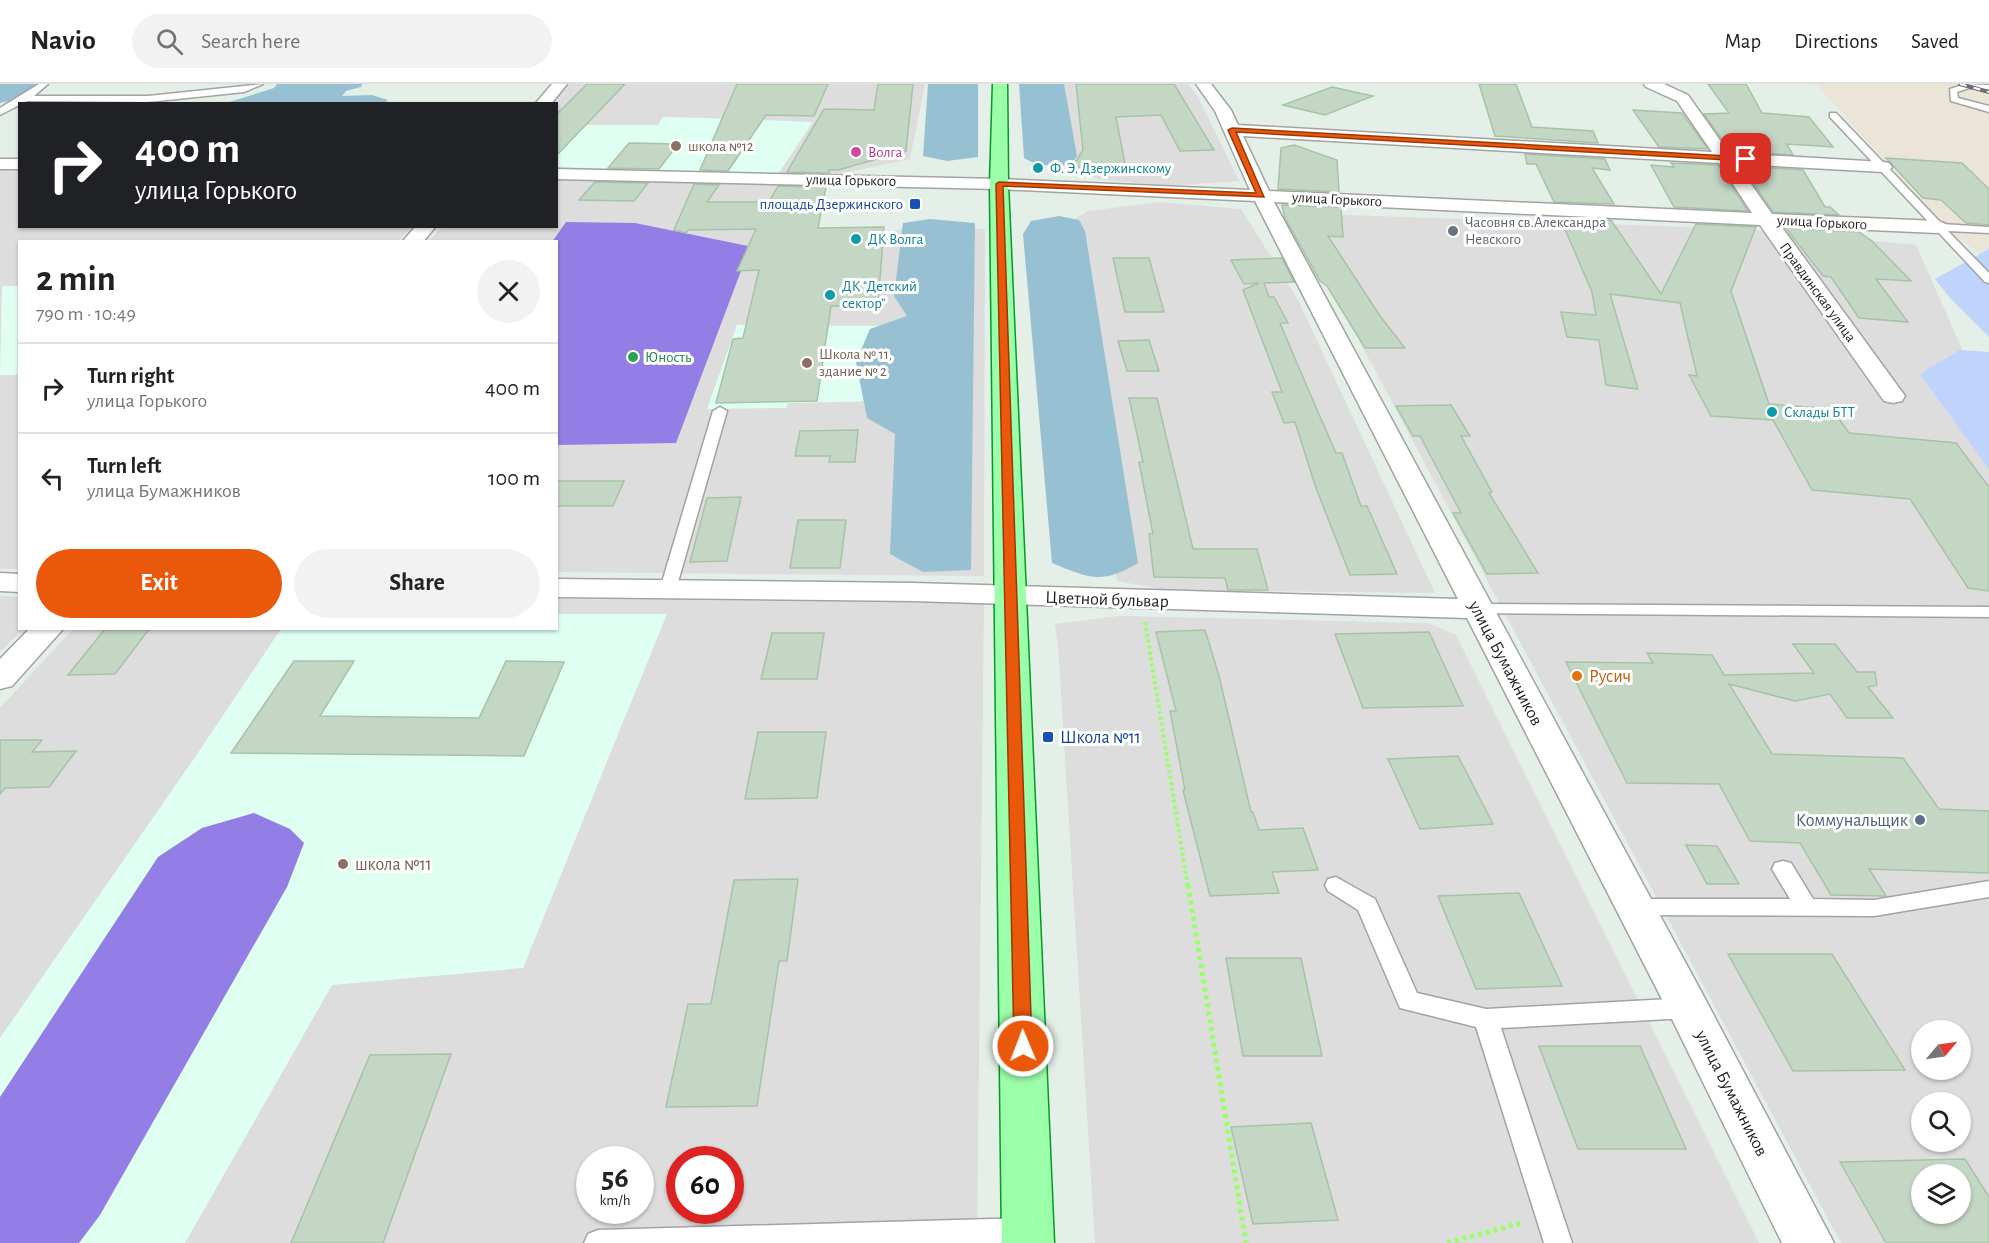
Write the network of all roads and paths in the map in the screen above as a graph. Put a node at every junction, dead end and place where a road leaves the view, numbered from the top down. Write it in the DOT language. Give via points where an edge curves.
graph roads {
  1 [pos="44,84"];
  2 [pos="260,84"];
  3 [pos="560,84"];
  4 [pos="1000,84"];
  5 [pos="1203,84"];
  6 [pos="1651,84"];
  7 [pos="1948,84"];
  8 [pos="1968,86"];
  9 [pos="1989,87"];
  10 [pos="1686,91"];
  11 [pos="25,98"];
  12 [pos="544,102"];
  13 [pos="1989,109"];
  14 [pos="0,112"];
  15 [pos="1833,115"];
  16 [pos="1232,130"];
  17 [pos="1724,158"];
  18 [pos="0,164"];
  19 [pos="18,164"];
  20 [pos="1883,167"];
  21 [pos="558,174"];
  22 [pos="999,184"];
  23 [pos="1261,196"];
  24 [pos="1766,219"];
  25 [pos="1937,227"];
  26 [pos="425,228"];
  27 [pos="1989,230"];
  28 [pos="414,240"];
  29 [pos="1989,280"];
  30 [pos="1893,396"];
  31 [pos="720,411"];
  32 [pos="0,582"];
  33 [pos="18,583"];
  34 [pos="558,588"];
  35 [pos="668,590"];
  36 [pos="1010,596"];
  37 [pos="1141,600"];
  38 [pos="1477,609"];
  39 [pos="1989,612"];
  40 [pos="46,630"];
  41 [pos="0,679"];
  42 [pos="1783,869"];
  43 [pos="1336,885"];
  44 [pos="1989,889"];
  45 [pos="1634,907"];
  46 [pos="1807,907"];
  47 [pos="1688,1008"];
  48 [pos="1486,1019"];
  49 [pos="1548,1216"];
  50 [pos="1028,1237"];
  51 [pos="598,1243"];
  52 [pos="1245,1243"];
  53 [pos="1447,1243"];
  54 [pos="1558,1243"];
  55 [pos="1808,1243"];
  1 -- 11 [label="lane"];
  2 -- 11 [label="lane" via="244,90 148,99"];
  3 -- 12 [label="street"];
  4 -- 22 [label="main road"];
  5 -- 16 [label="street, улица Бумажников" via="1223,110"];
  6 -- 10 [label="street, Правдинская улица"];
  7 -- 8 [label="lane"];
  8 -- 9 [label="lane"];
  8 -- 13 [label="lane" via="1953,91 1954,99"];
  10 -- 17 [label="street, Правдинская улица"];
  11 -- 14 [label="lane"];
  15 -- 20 [label="lane"];
  16 -- 17 [label="street"];
  16 -- 23 [label="street, улица Бумажников"];
  17 -- 20 [label="street"];
  17 -- 24 [label="street, Правдинская улица"];
  18 -- 19 [label="street"];
  20 -- 25 [label="lane"];
  21 -- 22 [label="street, улица Горького"];
  22 -- 23 [label="street, улица Горького"];
  22 -- 36 [label="main road"];
  23 -- 24 [label="street, улица Горького"];
  23 -- 38 [label="street, улица Бумажников"];
  24 -- 25 [label="street, улица Горького"];
  24 -- 30 [label="street, Правдинская улица"];
  25 -- 27 [label="lane"];
  25 -- 29 [label="lane"];
  26 -- 28 [label="street"];
  31 -- 35 [label="lane"];
  32 -- 33 [label="street"];
  34 -- 35 [label="street, Цветной бульвар"];
  35 -- 36 [label="street, Цветной бульвар"];
  36 -- 37 [label="street, Цветной бульвар"];
  36 -- 50 [label="main road"];
  37 -- 38 [label="street, Цветной бульвар"];
  37 -- 52 [label="path"];
  38 -- 39 [label="lane"];
  38 -- 45 [label="street, улица Бумажников"];
  40 -- 41 [label="street"];
  42 -- 46 [label="lane"];
  43 -- 48 [label="lane" via="1367,905 1408,1000"];
  44 -- 46 [label="lane" via="1874,908"];
  45 -- 46 [label="lane"];
  45 -- 47 [label="street, улица Бумажников"];
  47 -- 48 [label="lane"];
  47 -- 55 [label="street, улица Бумажников"];
  48 -- 49 [label="lane"];
  49 -- 53 [label="path"];
  49 -- 54 [label="lane"];
  50 -- 51 [label="lane"];
}
